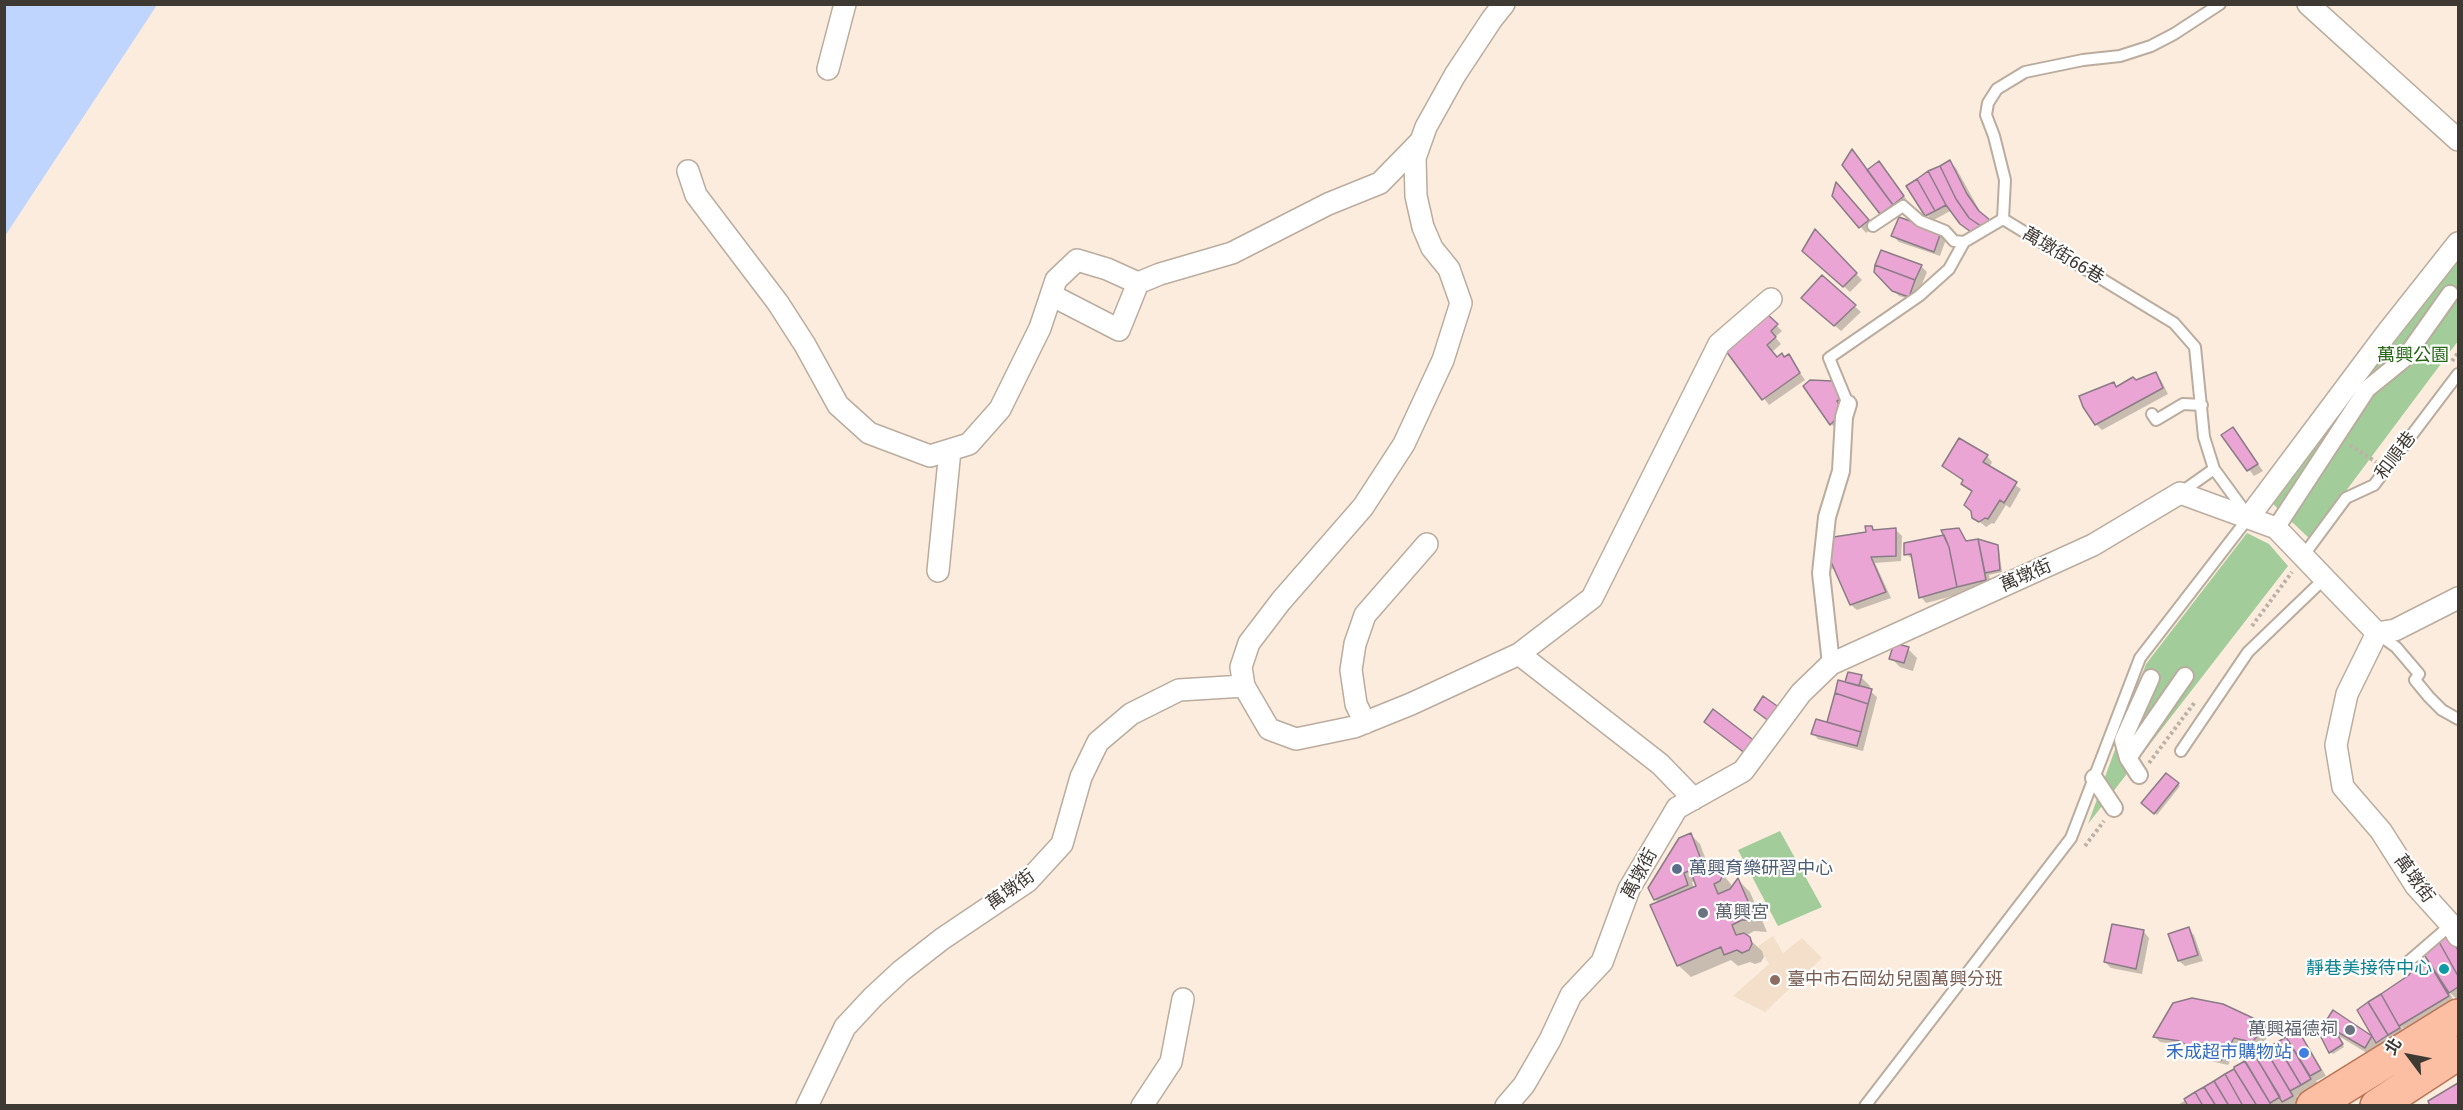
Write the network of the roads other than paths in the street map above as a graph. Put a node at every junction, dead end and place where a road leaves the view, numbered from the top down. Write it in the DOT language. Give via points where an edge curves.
graph roads {
  1 [pos="845,4"];
  2 [pos="1504,4"];
  3 [pos="2220,4"];
  4 [pos="2308,4"];
  5 [pos="828,69"];
  6 [pos="2458,140"];
  7 [pos="1420,142"];
  8 [pos="688,171"];
  9 [pos="2003,219"];
  10 [pos="1873,226"];
  11 [pos="1964,242"];
  12 [pos="2458,243"];
  13 [pos="1138,283"];
  14 [pos="2450,294"];
  15 [pos="1051,295"];
  16 [pos="1771,299"];
  17 [pos="2458,374"];
  18 [pos="1848,404"];
  19 [pos="2202,405"];
  20 [pos="2152,414"];
  21 [pos="950,450"];
  22 [pos="2214,470"];
  23 [pos="2180,493"];
  24 [pos="2249,518"];
  25 [pos="2276,528"];
  26 [pos="1427,544"];
  27 [pos="2299,563"];
  28 [pos="938,571"];
  29 [pos="2324,579"];
  30 [pos="2458,598"];
  31 [pos="2377,633"];
  32 [pos="1519,654"];
  33 [pos="1831,664"];
  34 [pos="2185,676"];
  35 [pos="2151,678"];
  36 [pos="1244,686"];
  37 [pos="2458,719"];
  38 [pos="1365,723"];
  39 [pos="2181,751"];
  40 [pos="2128,758"];
  41 [pos="2139,776"];
  42 [pos="2094,778"];
  43 [pos="1694,799"];
  44 [pos="2114,808"];
  45 [pos="2456,926"];
  46 [pos="2408,962"];
  47 [pos="1183,999"];
  48 [pos="2458,1016"];
  49 [pos="2458,1053"];
  50 [pos="807,1106"];
  51 [pos="1142,1106"];
  52 [pos="1506,1106"];
  53 [pos="1865,1106"];
  54 [pos="2313,1106"];
  55 [pos="2376,1106"];
  1 -- 5 [label="street"];
  2 -- 7 [label="street" via="1455,75"];
  3 -- 9 [label="lane" via="2151,46 2120,56 2025,72 1997,89 1986,115 2005,180"];
  4 -- 6 [label="street"];
  7 -- 13 [label="street" via="1380,183 1328,204 1232,253"];
  7 -- 36 [label="street" via="1416,196 1432,248 1449,270 1461,303 1453,332 1404,444 1363,507 1249,643 1241,667"];
  8 -- 21 [label="street" via="696,195 778,303 838,405 869,433 894,444 930,456"];
  9 -- 11 [label="lane, 萬墩街66巷"];
  9 -- 19 [label="lane, 萬墩街66巷" via="2174,324 2195,347"];
  10 -- 11 [label="lane" via="1903,206 1920,221 1945,231 1954,241"];
  11 -- 18 [label="lane" via="1949,269 1919,296 1829,358"];
  12 -- 24 [label="street"];
  13 -- 15 [label="street" via="1077,260 1056,280"];
  13 -- 15 [label="street" via="1119,330"];
  14 -- 25 [label="street" via="2404,359 2367,389"];
  15 -- 21 [label="street" via="1040,328 1000,409 969,444"];
  16 -- 32 [label="street" via="1719,344 1592,598"];
  17 -- 27 [label="lane, 和順巷" via="2374,485 2346,498"];
  18 -- 33 [label="street" via="1841,471 1827,517 1821,573"];
  19 -- 20 [label="lane" via="2182,404 2156,420"];
  19 -- 22 [label="lane, 萬墩街66巷" via="2204,437"];
  21 -- 28 [label="street"];
  22 -- 23 [label="lane"];
  22 -- 24 [label="lane, 萬墩街66巷"];
  23 -- 24 [label="street"];
  23 -- 33 [label="street, 萬墩街" via="2093,545"];
  24 -- 25 [label="street"];
  24 -- 42 [label="lane" via="2140,658"];
  25 -- 27 [label="street"];
  26 -- 38 [label="street" via="1365,615 1351,670 1356,704"];
  27 -- 29 [label="street"];
  29 -- 31 [label="street"];
  29 -- 39 [label="lane" via="2248,652"];
  30 -- 31 [label="street" via="2395,630"];
  31 -- 37 [label="lane" via="2396,647 2419,674 2415,680 2429,697"];
  31 -- 45 [label="street, 萬墩街" via="2344,704 2336,745 2343,787 2381,831 2416,886"];
  32 -- 38 [label="street"];
  32 -- 43 [label="street" via="1660,764"];
  33 -- 43 [label="street, 萬墩街" via="1801,693 1743,771"];
  34 -- 40 [label="street"];
  35 -- 40 [label="street" via="2123,740"];
  36 -- 38 [label="street" via="1269,729 1296,740"];
  36 -- 50 [label="street, 萬墩街" via="1179,690 1131,714 1098,742 1081,777 1062,844 1028,881 942,939 873,997 845,1028"];
  40 -- 41 [label="street"];
  42 -- 44 [label="street"];
  42 -- 53 [label="lane" via="2071,838"];
  43 -- 52 [label="street, 萬墩街" via="1677,808 1629,889 1602,962 1571,995 1524,1085"];
  45 -- 46 [label="lane"];
  47 -- 51 [label="street" via="1171,1062"];
  48 -- 54 [label="main road"];
  49 -- 55 [label="main road"];
}
